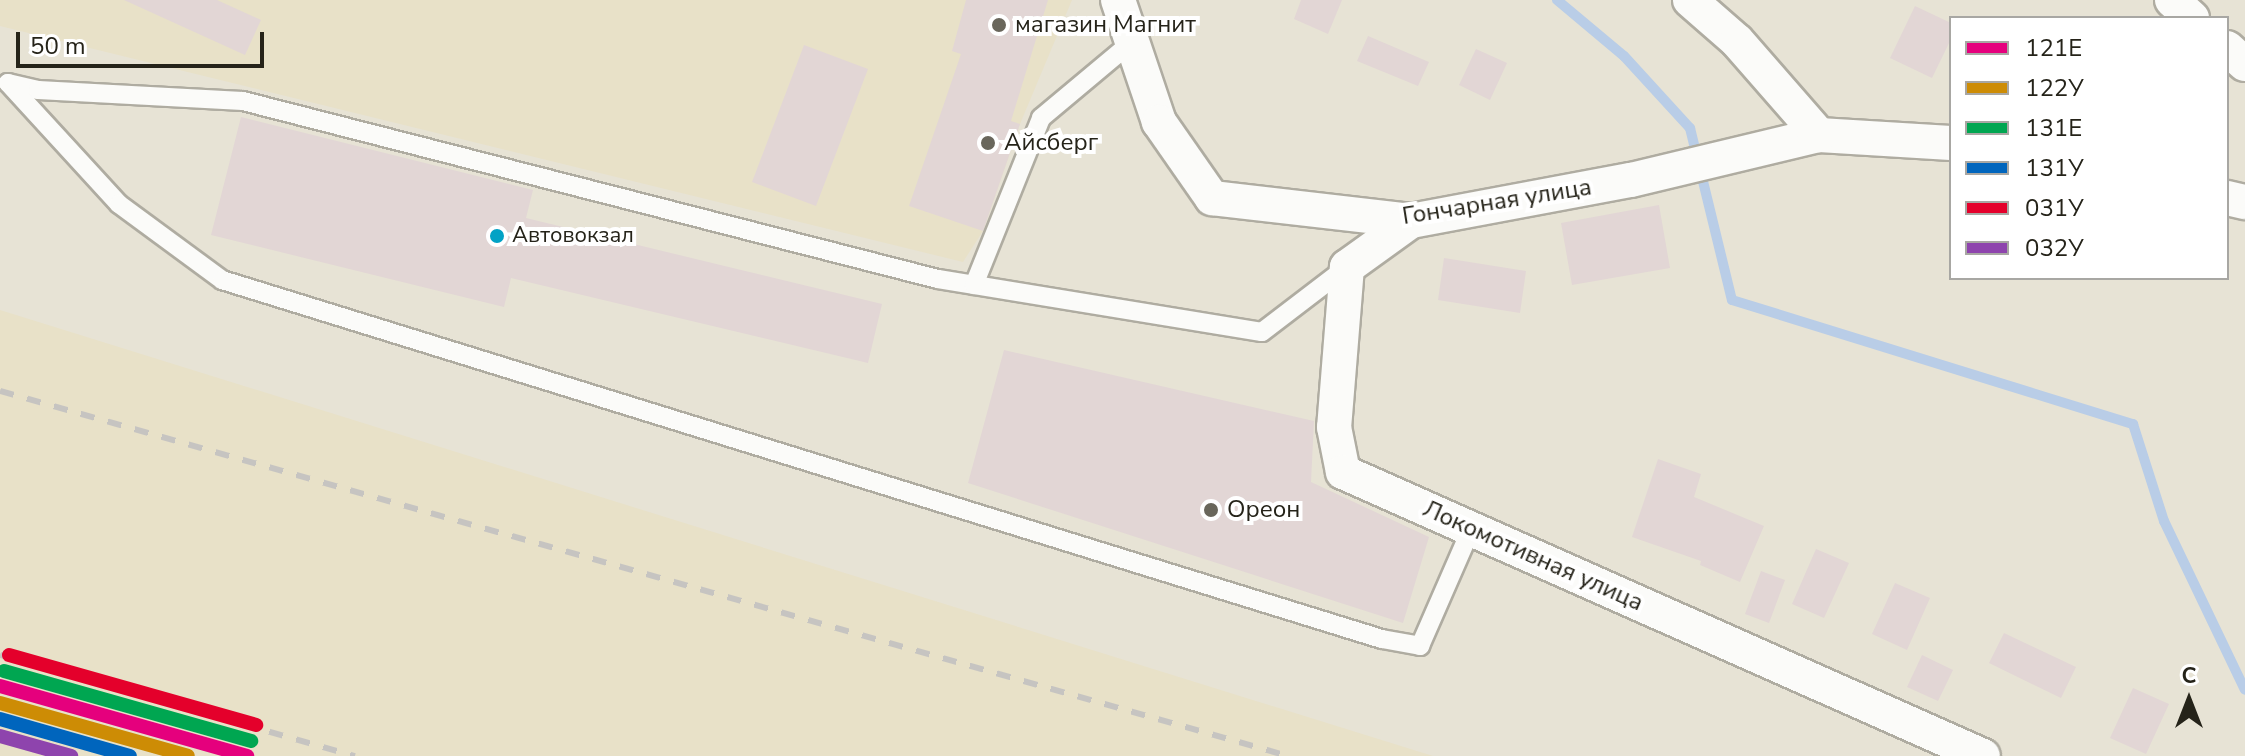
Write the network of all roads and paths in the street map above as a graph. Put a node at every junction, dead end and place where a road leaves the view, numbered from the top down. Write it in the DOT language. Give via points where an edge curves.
graph roads {
  1 [pos="1118,0"];
  2 [pos="1690,0"];
  3 [pos="2172,0"];
  4 [pos="2190,16"];
  5 [pos="1132,42"];
  6 [pos="2229,50"];
  7 [pos="2245,64"];
  8 [pos="4,82"];
  9 [pos="1819,135"];
  10 [pos="1949,143"];
  11 [pos="1411,221"];
  12 [pos="1347,267"];
  13 [pos="974,285"];
  14 [pos="1471,529"];
  15 [pos="1983,756"];
  1 -- 5 [label="street, Гончарная улица"];
  2 -- 9 [label="street" via="1737,41"];
  3 -- 4 [label="street"];
  5 -- 11 [label="street, Гончарная улица" via="1159,122 1212,198"];
  5 -- 13 [label="lane" via="1041,118"];
  6 -- 7 [label="street"];
  8 -- 13 [label="lane" via="38,90 243,101"];
  8 -- 14 [label="lane" via="119,204 222,280 1367,635 1420,646"];
  9 -- 10 [label="street, Гончарная улица"];
  9 -- 11 [label="street, Гончарная улица" via="1631,180"];
  11 -- 12 [label="street"];
  12 -- 13 [label="lane" via="1262,332"];
  12 -- 14 [label="street, Локомотивная улица" via="1334,427 1343,472"];
  14 -- 15 [label="street, Локомотивная улица"];
}
